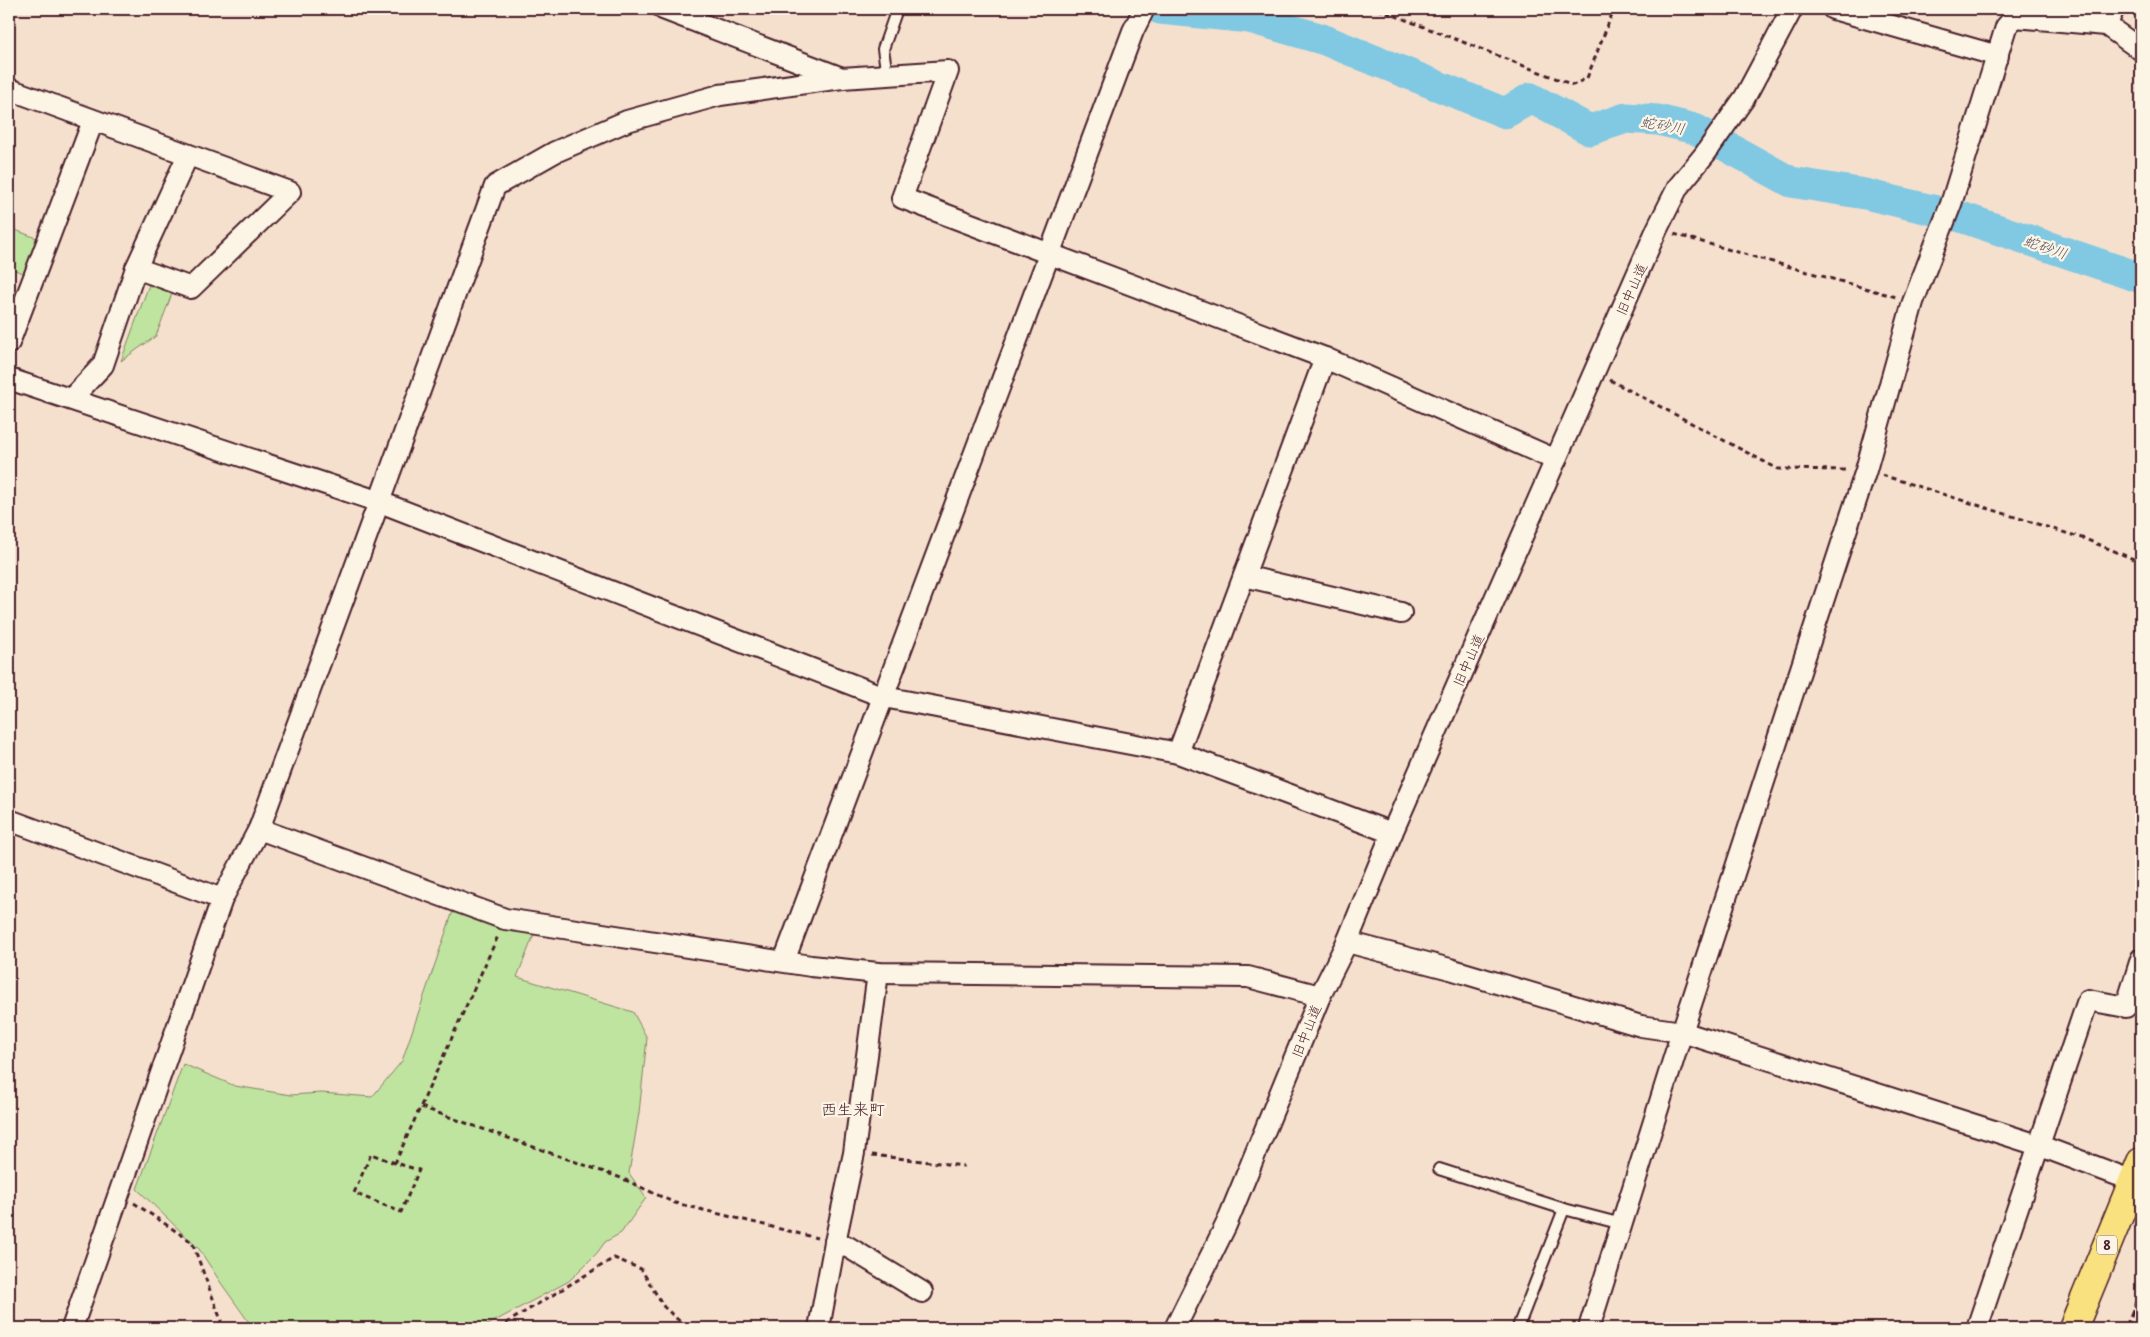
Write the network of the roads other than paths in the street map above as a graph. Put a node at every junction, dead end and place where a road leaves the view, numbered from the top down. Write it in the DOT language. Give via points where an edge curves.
graph roads {
  1 [pos="663,9"];
  2 [pos="896,9"];
  3 [pos="1792,9"];
  4 [pos="1833,9"];
  5 [pos="1141,14"];
  6 [pos="2110,17"];
  7 [pos="2141,50"];
  8 [pos="1998,56"];
  9 [pos="887,75"];
  10 [pos="842,78"];
  11 [pos="9,89"];
  12 [pos="93,121"];
  13 [pos="188,155"];
  14 [pos="1048,254"];
  15 [pos="136,268"];
  16 [pos="9,343"];
  17 [pos="1325,358"];
  18 [pos="9,378"];
  19 [pos="71,399"];
  20 [pos="1556,460"];
  21 [pos="380,502"];
  22 [pos="1244,576"];
  23 [pos="1401,613"];
  24 [pos="884,697"];
  25 [pos="1178,754"];
  26 [pos="9,820"];
  27 [pos="259,828"];
  28 [pos="1392,833"];
  29 [pos="222,900"];
  30 [pos="1347,942"];
  31 [pos="2141,959"];
  32 [pos="784,961"];
  33 [pos="878,973"];
  34 [pos="1320,996"];
  35 [pos="1682,1032"];
  36 [pos="2038,1145"];
  37 [pos="1439,1169"];
  38 [pos="2139,1176"];
  39 [pos="1564,1209"];
  40 [pos="1622,1224"];
  41 [pos="835,1242"];
  42 [pos="922,1292"];
  43 [pos="1518,1327"];
  44 [pos="72,1328"];
  45 [pos="819,1328"];
  46 [pos="1175,1328"];
  47 [pos="1589,1328"];
  48 [pos="1977,1328"];
  49 [pos="2073,1328"];
  1 -- 10 [label="street"];
  2 -- 9 [label="lane" via="883,49"];
  3 -- 20 [label="street, 旧中山道" via="1745,97 1678,187"];
  4 -- 8 [label="street"];
  5 -- 14 [label="street"];
  6 -- 7 [label="street"];
  6 -- 8 [label="street" via="2015,17 2006,27"];
  8 -- 35 [label="street" via="1951,204 1913,302 1866,470"];
  9 -- 10 [label="street"];
  9 -- 14 [label="street" via="948,71 902,198"];
  10 -- 21 [label="street" via="720,95 627,121 554,152 495,186"];
  11 -- 12 [label="street"];
  12 -- 13 [label="street"];
  12 -- 16 [label="street"];
  13 -- 15 [label="street"];
  13 -- 15 [label="street" via="290,192 191,288"];
  14 -- 17 [label="street"];
  14 -- 24 [label="street"];
  15 -- 19 [label="street" via="103,365"];
  17 -- 20 [label="street"];
  17 -- 22 [label="street"];
  18 -- 19 [label="street"];
  19 -- 21 [label="street"];
  20 -- 28 [label="street, 旧中山道"];
  21 -- 24 [label="street"];
  21 -- 27 [label="street"];
  22 -- 23 [label="street"];
  22 -- 25 [label="street"];
  24 -- 25 [label="street"];
  24 -- 32 [label="street"];
  25 -- 28 [label="street"];
  26 -- 29 [label="street"];
  27 -- 29 [label="street"];
  27 -- 32 [label="street" via="505,919"];
  28 -- 30 [label="street, 旧中山道"];
  29 -- 44 [label="street"];
  30 -- 34 [label="street, 旧中山道"];
  30 -- 35 [label="street" via="1641,1026"];
  31 -- 36 [label="street" via="2126,1007 2088,1000"];
  32 -- 33 [label="street"];
  33 -- 34 [label="street" via="1248,977"];
  33 -- 41 [label="street" via="854,1153"];
  34 -- 46 [label="street, 旧中山道" via="1226,1225"];
  35 -- 36 [label="street"];
  35 -- 40 [label="street"];
  36 -- 38 [label="street"];
  36 -- 48 [label="street"];
  37 -- 39 [label="lane"];
  38 -- 49 [label="highway, 8"];
  39 -- 40 [label="lane"];
  39 -- 43 [label="lane"];
  40 -- 47 [label="street"];
  41 -- 42 [label="street"];
  41 -- 45 [label="street"];
}
